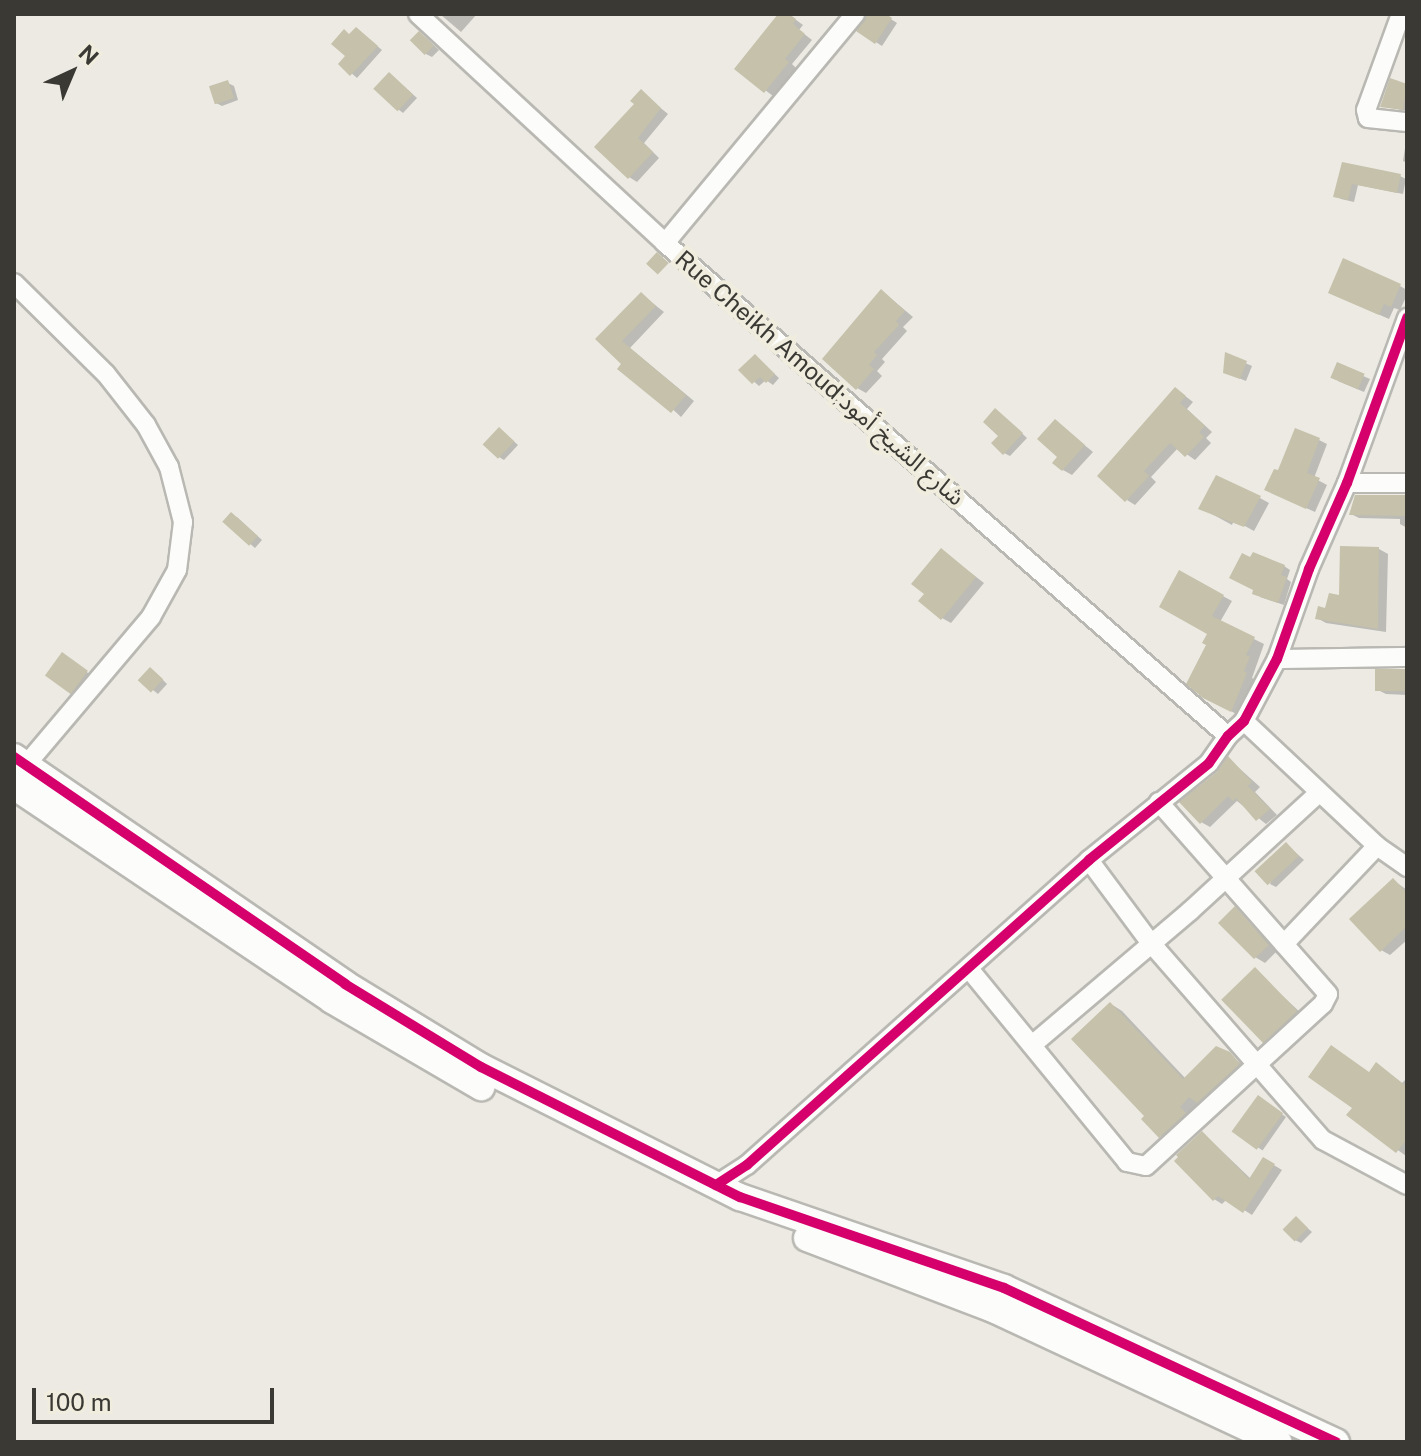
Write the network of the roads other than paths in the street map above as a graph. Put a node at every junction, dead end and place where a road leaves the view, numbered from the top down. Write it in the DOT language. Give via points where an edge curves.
graph roads {
  1 [pos="418,14"];
  2 [pos="855,14"];
  3 [pos="1401,14"];
  4 [pos="1407,122"];
  5 [pos="665,243"];
  6 [pos="14,283"];
  7 [pos="1407,318"];
  8 [pos="1400,355"];
  9 [pos="1347,483"];
  10 [pos="1407,483"];
  11 [pos="1407,657"];
  12 [pos="1277,659"];
  13 [pos="1244,721"];
  14 [pos="1228,736"];
  15 [pos="18,769"];
  16 [pos="1319,793"];
  17 [pos="1159,802"];
  18 [pos="1377,846"];
  19 [pos="1089,860"];
  20 [pos="1407,867"];
  21 [pos="1227,876"];
  22 [pos="1150,942"];
  23 [pos="1284,944"];
  24 [pos="970,970"];
  25 [pos="1032,1045"];
  26 [pos="1256,1062"];
  27 [pos="747,1165"];
  28 [pos="716,1185"];
  29 [pos="1407,1185"];
  30 [pos="740,1197"];
  31 [pos="1278,1442"];
  32 [pos="1336,1442"];
  1 -- 5 [label="street, Rue Cheikh Amoud;شارع الشيخ أمود"];
  2 -- 5 [label="street"];
  3 -- 4 [label="street" via="1366,110 1368,118"];
  5 -- 14 [label="street, Rue Cheikh Amoud;شارع الشيخ أمود"];
  6 -- 15 [label="street" via="106,374 146,425 169,467 183,522 177,570 151,617"];
  7 -- 8 [label="street"];
  8 -- 9 [label="street"];
  9 -- 10 [label="street"];
  9 -- 12 [label="street"];
  11 -- 12 [label="street"];
  12 -- 13 [label="street"];
  13 -- 14 [label="street"];
  13 -- 16 [label="street"];
  14 -- 17 [label="street" via="1209,763"];
  15 -- 28 [label="street" via="467,1059"];
  15 -- 31 [label="street" via="332,1000 471,1082 738,1212 993,1309"];
  16 -- 18 [label="street"];
  16 -- 21 [label="street"];
  17 -- 19 [label="street"];
  17 -- 21 [label="street"];
  18 -- 20 [label="street"];
  18 -- 23 [label="street"];
  19 -- 22 [label="street"];
  19 -- 24 [label="street"];
  21 -- 22 [label="street"];
  21 -- 23 [label="street"];
  22 -- 25 [label="street"];
  22 -- 26 [label="street"];
  23 -- 26 [label="street" via="1327,990 1327,999"];
  24 -- 25 [label="street"];
  24 -- 27 [label="street"];
  25 -- 26 [label="street" via="1127,1162 1137,1167 1146,1166"];
  26 -- 29 [label="street" via="1323,1140"];
  27 -- 28 [label="street"];
  27 -- 30 [label="street"];
  28 -- 30 [label="street"];
  30 -- 32 [label="street" via="1004,1288"];
}
